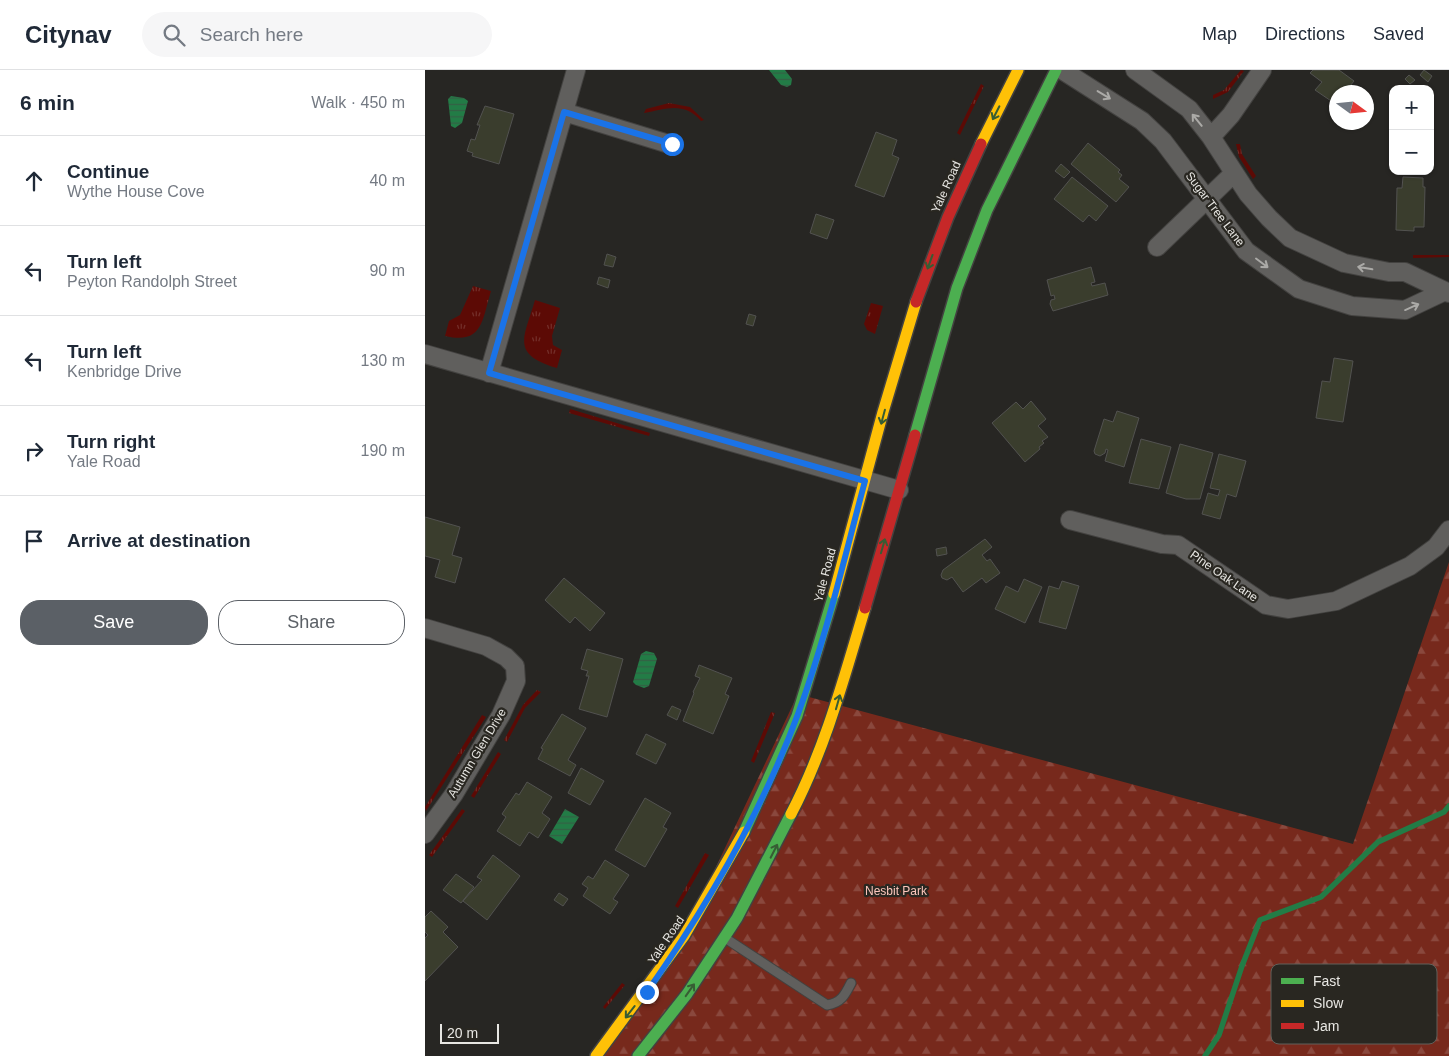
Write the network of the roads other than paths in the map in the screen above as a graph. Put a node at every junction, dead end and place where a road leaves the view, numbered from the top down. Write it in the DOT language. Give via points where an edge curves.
graph roads {
  1 [pos="576,70"];
  2 [pos="1018,70"];
  3 [pos="1056,70"];
  4 [pos="1063,70"];
  5 [pos="1135,70"];
  6 [pos="1262,70"];
  7 [pos="564,112"];
  8 [pos="1211,137"];
  9 [pos="672,144"];
  10 [pos="1233,174"];
  11 [pos="1207,199"];
  12 [pos="1157,247"];
  13 [pos="1446,293"];
  14 [pos="425,354"];
  15 [pos="489,373"];
  16 [pos="865,481"];
  17 [pos="899,490"];
  18 [pos="1070,520"];
  19 [pos="1449,530"];
  20 [pos="425,628"];
  21 [pos="425,834"];
  22 [pos="725,938"];
  23 [pos="851,982"];
  24 [pos="595,1056"];
  25 [pos="638,1056"];
  1 -- 7 [label="street"];
  2 -- 16 [label="main road, Yale Road, one-way" via="964,178 929,264 905,335"];
  3 -- 17 [label="main road" via="991,201 957,288"];
  4 -- 11 [label="street, Sugar Tree Lane, one-way" via="1142,121 1163,141"];
  8 -- 5 [label="street, Sugar Tree Lane, one-way" via="1189,109"];
  6 -- 8 [label="street" via="1231,115"];
  7 -- 9 [label="street"];
  7 -- 15 [label="street"];
  8 -- 10 [label="street, Sugar Tree Lane"];
  10 -- 11 [label="street"];
  13 -- 10 [label="street, Sugar Tree Lane, one-way" via="1405,272 1344,263 1290,238"];
  11 -- 12 [label="street"];
  11 -- 13 [label="street, Sugar Tree Lane, one-way" via="1246,251 1299,289 1352,306 1405,310"];
  14 -- 15 [label="street"];
  15 -- 16 [label="street"];
  16 -- 17 [label="street"];
  16 -- 24 [label="main road, Yale Road, one-way" via="814,667 759,806 689,930 647,992"];
  22 -- 17 [label="main road, one-way" via="786,827 833,717"];
  18 -- 19 [label="street, Pine Oak Lane" via="1162,544 1178,544 1265,605 1288,609 1336,601 1410,566 1436,547"];
  20 -- 21 [label="street, Autumn Glen Drive" via="486,646 506,657 515,666 516,681 501,715 454,794"];
  22 -- 23 [label="lane" via="827,1005 837,1004"];
  25 -- 22 [label="main road, one-way" via="687,994"];
}
